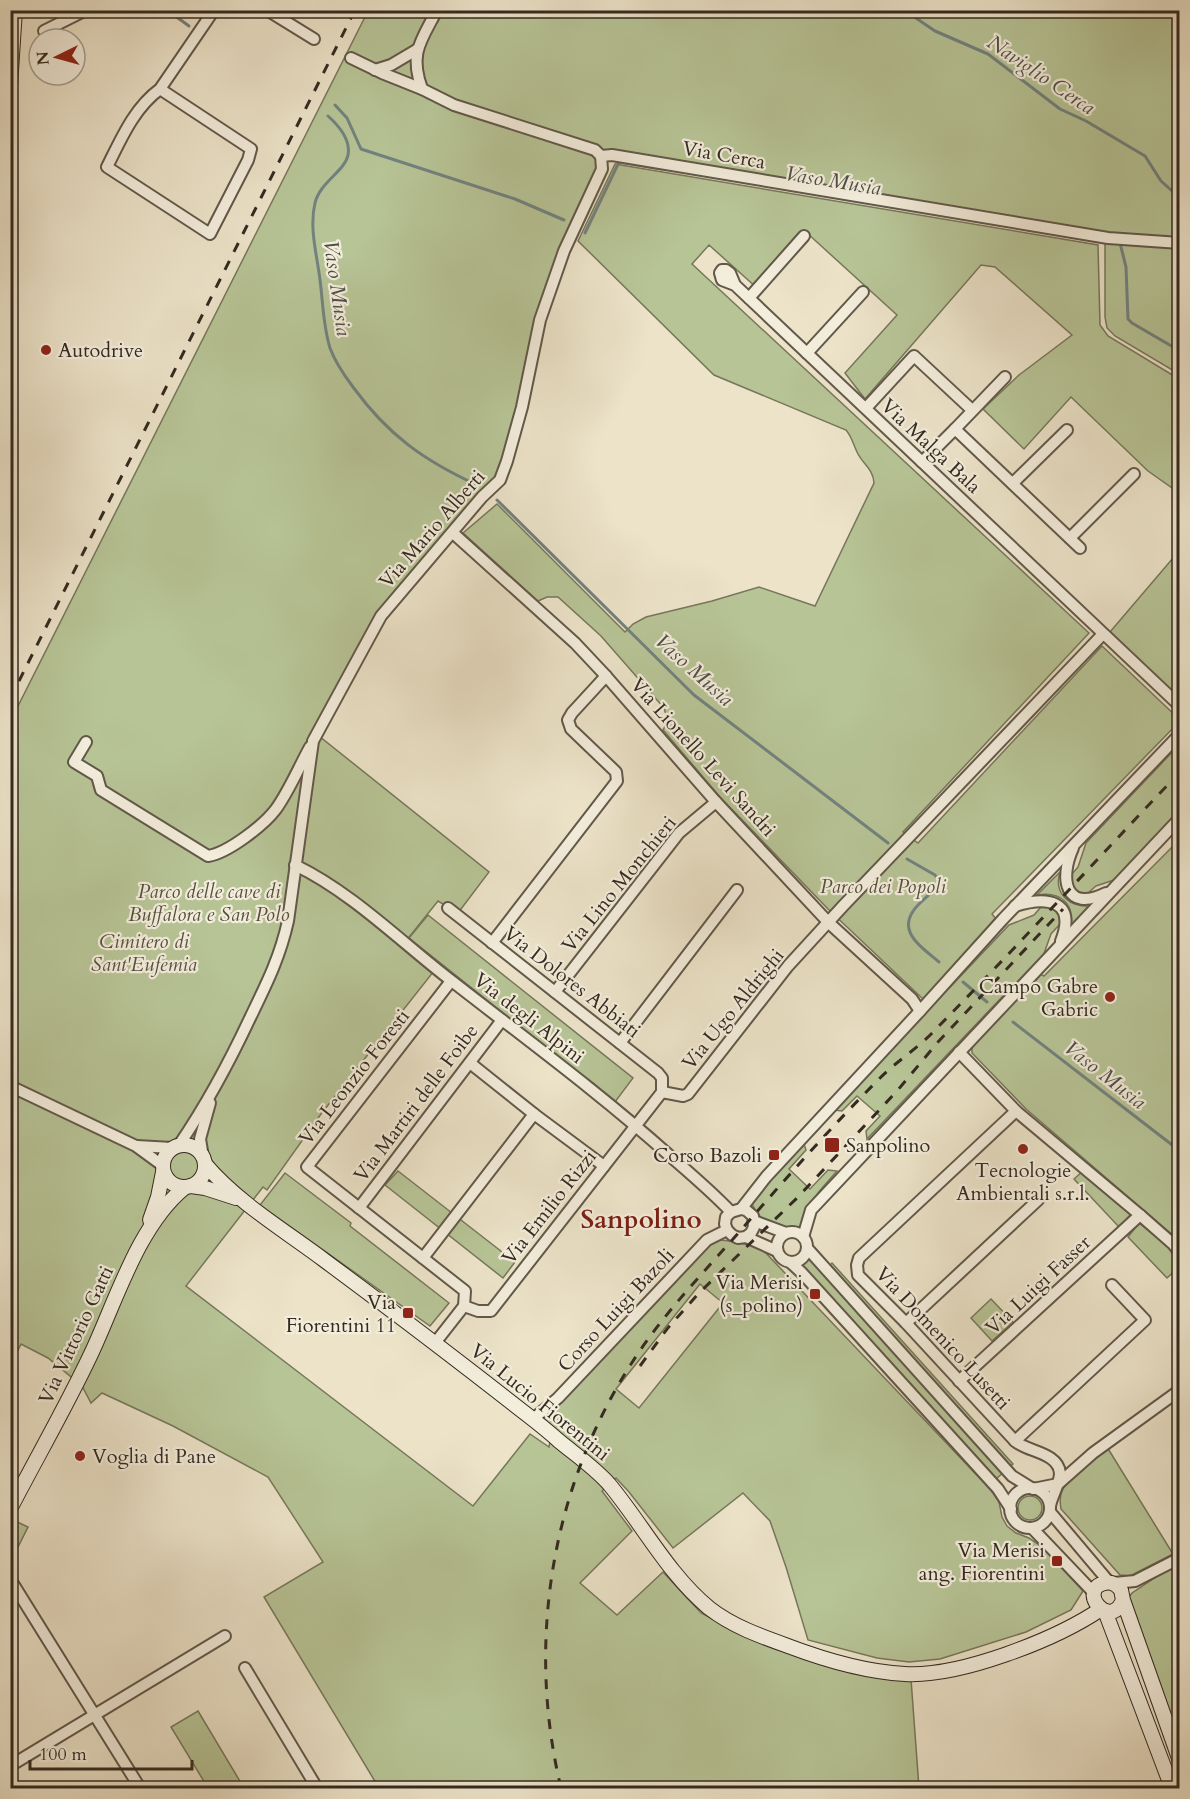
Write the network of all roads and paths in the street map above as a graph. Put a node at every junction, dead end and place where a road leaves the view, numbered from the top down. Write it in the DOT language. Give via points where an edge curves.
graph roads {
  1 [pos="15,10"];
  2 [pos="86,10"];
  3 [pos="214,10"];
  4 [pos="267,10"];
  5 [pos="437,10"];
  6 [pos="52,27"];
  7 [pos="314,39"];
  8 [pos="418,49"];
  9 [pos="351,58"];
  10 [pos="11,61"];
  11 [pos="375,70"];
  12 [pos="10,86"];
  13 [pos="160,89"];
  14 [pos="422,89"];
  15 [pos="601,156"];
  16 [pos="804,236"];
  17 [pos="1179,243"];
  18 [pos="735,285"];
  19 [pos="863,292"];
  20 [pos="749,298"];
  21 [pos="807,353"];
  22 [pos="1005,377"];
  23 [pos="866,408"];
  24 [pos="972,410"];
  25 [pos="955,429"];
  26 [pos="1067,430"];
  27 [pos="922,462"];
  28 [pos="1134,474"];
  29 [pos="1013,483"];
  30 [pos="453,533"];
  31 [pos="1070,538"];
  32 [pos="1080,548"];
  33 [pos="1103,634"];
  34 [pos="606,676"];
  35 [pos="1179,706"];
  36 [pos="1179,734"];
  37 [pos="313,741"];
  38 [pos="86,742"];
  39 [pos="716,802"];
  40 [pos="1179,818"];
  41 [pos="1076,842"];
  42 [pos="295,865"];
  43 [pos="737,890"];
  44 [pos="1112,890"];
  45 [pos="1014,907"];
  46 [pos="448,908"];
  47 [pos="830,922"];
  48 [pos="492,943"];
  49 [pos="1058,947"];
  50 [pos="451,981"];
  51 [pos="555,992"];
  52 [pos="920,1011"];
  53 [pos="502,1020"];
  54 [pos="620,1043"];
  55 [pos="959,1052"];
  56 [pos="470,1063"];
  57 [pos="10,1086"];
  58 [pos="215,1089"];
  59 [pos="662,1092"];
  60 [pos="1016,1111"];
  61 [pos="534,1114"];
  62 [pos="636,1125"];
  63 [pos="136,1146"];
  64 [pos="176,1147"];
  65 [pos="204,1160"];
  66 [pos="604,1166"];
  67 [pos="163,1169"];
  68 [pos="187,1187"];
  69 [pos="241,1200"];
  70 [pos="1038,1200"];
  71 [pos="359,1208"];
  72 [pos="736,1210"];
  73 [pos="1140,1215"];
  74 [pos="754,1221"];
  75 [pos="727,1230"];
  76 [pos="786,1233"];
  77 [pos="746,1237"];
  78 [pos="803,1237"];
  79 [pos="143,1241"];
  80 [pos="807,1248"];
  81 [pos="777,1251"];
  82 [pos="1179,1253"];
  83 [pos="423,1258"];
  84 [pos="790,1262"];
  85 [pos="1113,1285"];
  86 [pos="464,1306"];
  87 [pos="906,1323"];
  88 [pos="435,1343"];
  89 [pos="959,1381"];
  90 [pos="1179,1390"];
  91 [pos="533,1419"];
  92 [pos="1015,1442"];
  93 [pos="1058,1484"];
  94 [pos="1033,1489"];
  95 [pos="10,1509"];
  96 [pos="1011,1509"];
  97 [pos="1050,1509"];
  98 [pos="1032,1528"];
  99 [pos="1179,1558"];
  100 [pos="10,1579"];
  101 [pos="1135,1581"];
  102 [pos="1112,1583"];
  103 [pos="1123,1597"];
  104 [pos="1098,1603"];
  105 [pos="225,1636"];
  106 [pos="244,1668"];
  107 [pos="95,1715"];
  108 [pos="1179,1761"];
  109 [pos="10,1766"];
  110 [pos="140,1788"];
  111 [pos="317,1788"];
  112 [pos="1172,1788"];
  1 -- 10 [label="street"];
  2 -- 6 [label="street"];
  3 -- 13 [label="street"];
  4 -- 7 [label="street"];
  5 -- 8 [label="street"];
  8 -- 11 [label="street"];
  8 -- 14 [label="street" via="416,72"];
  9 -- 11 [label="street, Via Cerca"];
  10 -- 12 [label="street"];
  11 -- 14 [label="street, Via Cerca"];
  13 -- 13 [label="street" via="128,124 106,167 210,234 251,149"];
  14 -- 15 [label="street, Via Cerca" via="454,105 595,150"];
  15 -- 17 [label="street, Via Cerca" via="612,154 1108,238"];
  15 -- 30 [label="street, Via Mario Alberti" via="602,169 564,251 540,320 522,407 500,480"];
  16 -- 20 [label="street"];
  18 -- 20 [label="street, Via Malga Bala"];
  19 -- 21 [label="street"];
  20 -- 21 [label="street, Via Malga Bala"];
  21 -- 23 [label="street, Via Malga Bala"];
  22 -- 24 [label="street"];
  23 -- 24 [label="street" via="914,356"];
  23 -- 27 [label="street, Via Malga Bala"];
  24 -- 25 [label="street"];
  25 -- 27 [label="street"];
  25 -- 29 [label="street"];
  26 -- 29 [label="street"];
  27 -- 33 [label="street, Via Malga Bala"];
  28 -- 31 [label="street"];
  29 -- 31 [label="street"];
  30 -- 34 [label="street, Via Lionello Levi Sandri"];
  30 -- 37 [label="street, Via Mario Alberti" via="381,616"];
  31 -- 32 [label="street"];
  33 -- 35 [label="street, Via Malga Bala"];
  33 -- 47 [label="street"];
  34 -- 39 [label="street, Via Lionello Levi Sandri"];
  34 -- 48 [label="street" via="568,720 571,729 616,772 617,781"];
  36 -- 41 [label="street"];
  37 -- 38 [label="street, Via Mario Alberti" via="276,810 246,837 217,855 208,856 101,790 97,776 74,762"];
  37 -- 42 [label="street, Via Mario Alberti"];
  39 -- 47 [label="street, Via Lionello Levi Sandri"];
  39 -- 51 [label="street, Via Lino Monchieri" via="679,833"];
  40 -- 44 [label="street"];
  41 -- 44 [label="street" via="1066,870 1070,893 1084,899"];
  41 -- 45 [label="street"];
  42 -- 50 [label="street, Via degli Alpini" via="345,896"];
  42 -- 58 [label="street, Via Mario Alberti" via="281,950"];
  43 -- 54 [label="street"];
  44 -- 49 [label="street"];
  45 -- 49 [label="street" via="1040,901 1059,906 1066,915 1066,924"];
  45 -- 52 [label="street"];
  46 -- 48 [label="street, Via Dolores Abbiati"];
  47 -- 52 [label="street, Via Lionello Levi Sandri"];
  47 -- 59 [label="street, Via Ugo Aldrighi" via="788,966 688,1094"];
  48 -- 51 [label="street, Via Dolores Abbiati"];
  49 -- 55 [label="street"];
  50 -- 53 [label="street, Via degli Alpini"];
  50 -- 71 [label="street, Via Leonzio Foresti" via="307,1167"];
  51 -- 54 [label="street, Via Dolores Abbiati"];
  52 -- 72 [label="street"];
  53 -- 56 [label="street, Via Martiri delle Foibe"];
  53 -- 62 [label="street, Via degli Alpini"];
  54 -- 59 [label="street, Via Dolores Abbiati" via="658,1073"];
  55 -- 60 [label="street"];
  55 -- 78 [label="street" via="812,1210"];
  56 -- 61 [label="street"];
  56 -- 71 [label="street, Via Martiri delle Foibe"];
  57 -- 63 [label="street"];
  58 -- 64 [label="street, Via Mario Alberti"];
  58 -- 65 [label="street, Via Mario Alberti" via="201,1133"];
  59 -- 62 [label="street"];
  60 -- 73 [label="street"];
  60 -- 87 [label="street, Via Domenico Lusetti" via="859,1258 858,1275"];
  61 -- 66 [label="street"];
  61 -- 83 [label="street"];
  62 -- 66 [label="street, Via Emilio Rizzi"];
  62 -- 72 [label="street, Via degli Alpini"];
  63 -- 64 [label="street"];
  63 -- 67 [label="street"];
  64 -- 65 [label="street" via="193,1147"];
  64 -- 67 [label="street" via="164,1159"];
  65 -- 68 [label="street" via="202,1178"];
  65 -- 69 [label="street, Via Lucio Fiorentini"];
  66 -- 86 [label="street, Via Emilio Rizzi" via="491,1311"];
  67 -- 68 [label="street" via="171,1184"];
  67 -- 79 [label="street, Via Vittorio Gatti"];
  68 -- 69 [label="street, Via Lucio Fiorentini" via="205,1188"];
  68 -- 79 [label="street, Via Vittorio Gatti" via="167,1203"];
  69 -- 88 [label="street, Via Lucio Fiorentini"];
  70 -- 87 [label="street"];
  71 -- 83 [label="street, Via Leonzio Foresti"];
  72 -- 74 [label="street" via="750,1212"];
  72 -- 75 [label="street" via="726,1217"];
  73 -- 82 [label="street"];
  73 -- 89 [label="street, Via Luigi Fasser"];
  74 -- 76 [label="street"];
  74 -- 77 [label="street"];
  75 -- 77 [label="street" via="738,1238"];
  75 -- 91 [label="street, Corso Luigi Bazoli" via="707,1240 558,1398"];
  76 -- 78 [label="street" via="795,1232"];
  76 -- 81 [label="street" via="779,1239"];
  77 -- 81 [label="street"];
  78 -- 80 [label="street"];
  79 -- 95 [label="street, Via Vittorio Gatti" via="92,1353"];
  80 -- 84 [label="street" via="802,1257"];
  80 -- 94 [label="street" via="1012,1476"];
  81 -- 84 [label="street"];
  83 -- 86 [label="street, Via Leonzio Foresti" via="465,1291"];
  84 -- 96 [label="street" via="998,1489"];
  85 -- 92 [label="street" via="1145,1320"];
  86 -- 88 [label="street"];
  87 -- 89 [label="street, Via Domenico Lusetti"];
  88 -- 91 [label="street, Via Lucio Fiorentini"];
  89 -- 92 [label="street, Via Domenico Lusetti"];
  90 -- 93 [label="street" via="1093,1453"];
  91 -- 104 [label="street, Via Lucio Fiorentini" via="609,1485 688,1588 710,1609 750,1632 795,1649 868,1670 903,1674 944,1672 1043,1640 1089,1617"];
  92 -- 93 [label="street, Via Domenico Lusetti" via="1048,1456 1060,1474"];
  93 -- 94 [label="street"];
  93 -- 97 [label="street"];
  94 -- 96 [label="street" via="1015,1496"];
  94 -- 97 [label="street" via="1045,1495"];
  96 -- 98 [label="street" via="1020,1525"];
  97 -- 98 [label="street" via="1044,1523"];
  97 -- 102 [label="street"];
  98 -- 104 [label="street"];
  99 -- 101 [label="street"];
  100 -- 107 [label="street"];
  101 -- 102 [label="street"];
  101 -- 103 [label="street"];
  102 -- 103 [label="street"];
  102 -- 104 [label="street" via="1100,1585"];
  103 -- 104 [label="street" via="1114,1610"];
  103 -- 108 [label="street"];
  104 -- 112 [label="street"];
  105 -- 107 [label="street"];
  106 -- 111 [label="street"];
  107 -- 109 [label="street"];
  107 -- 110 [label="street"];
}
